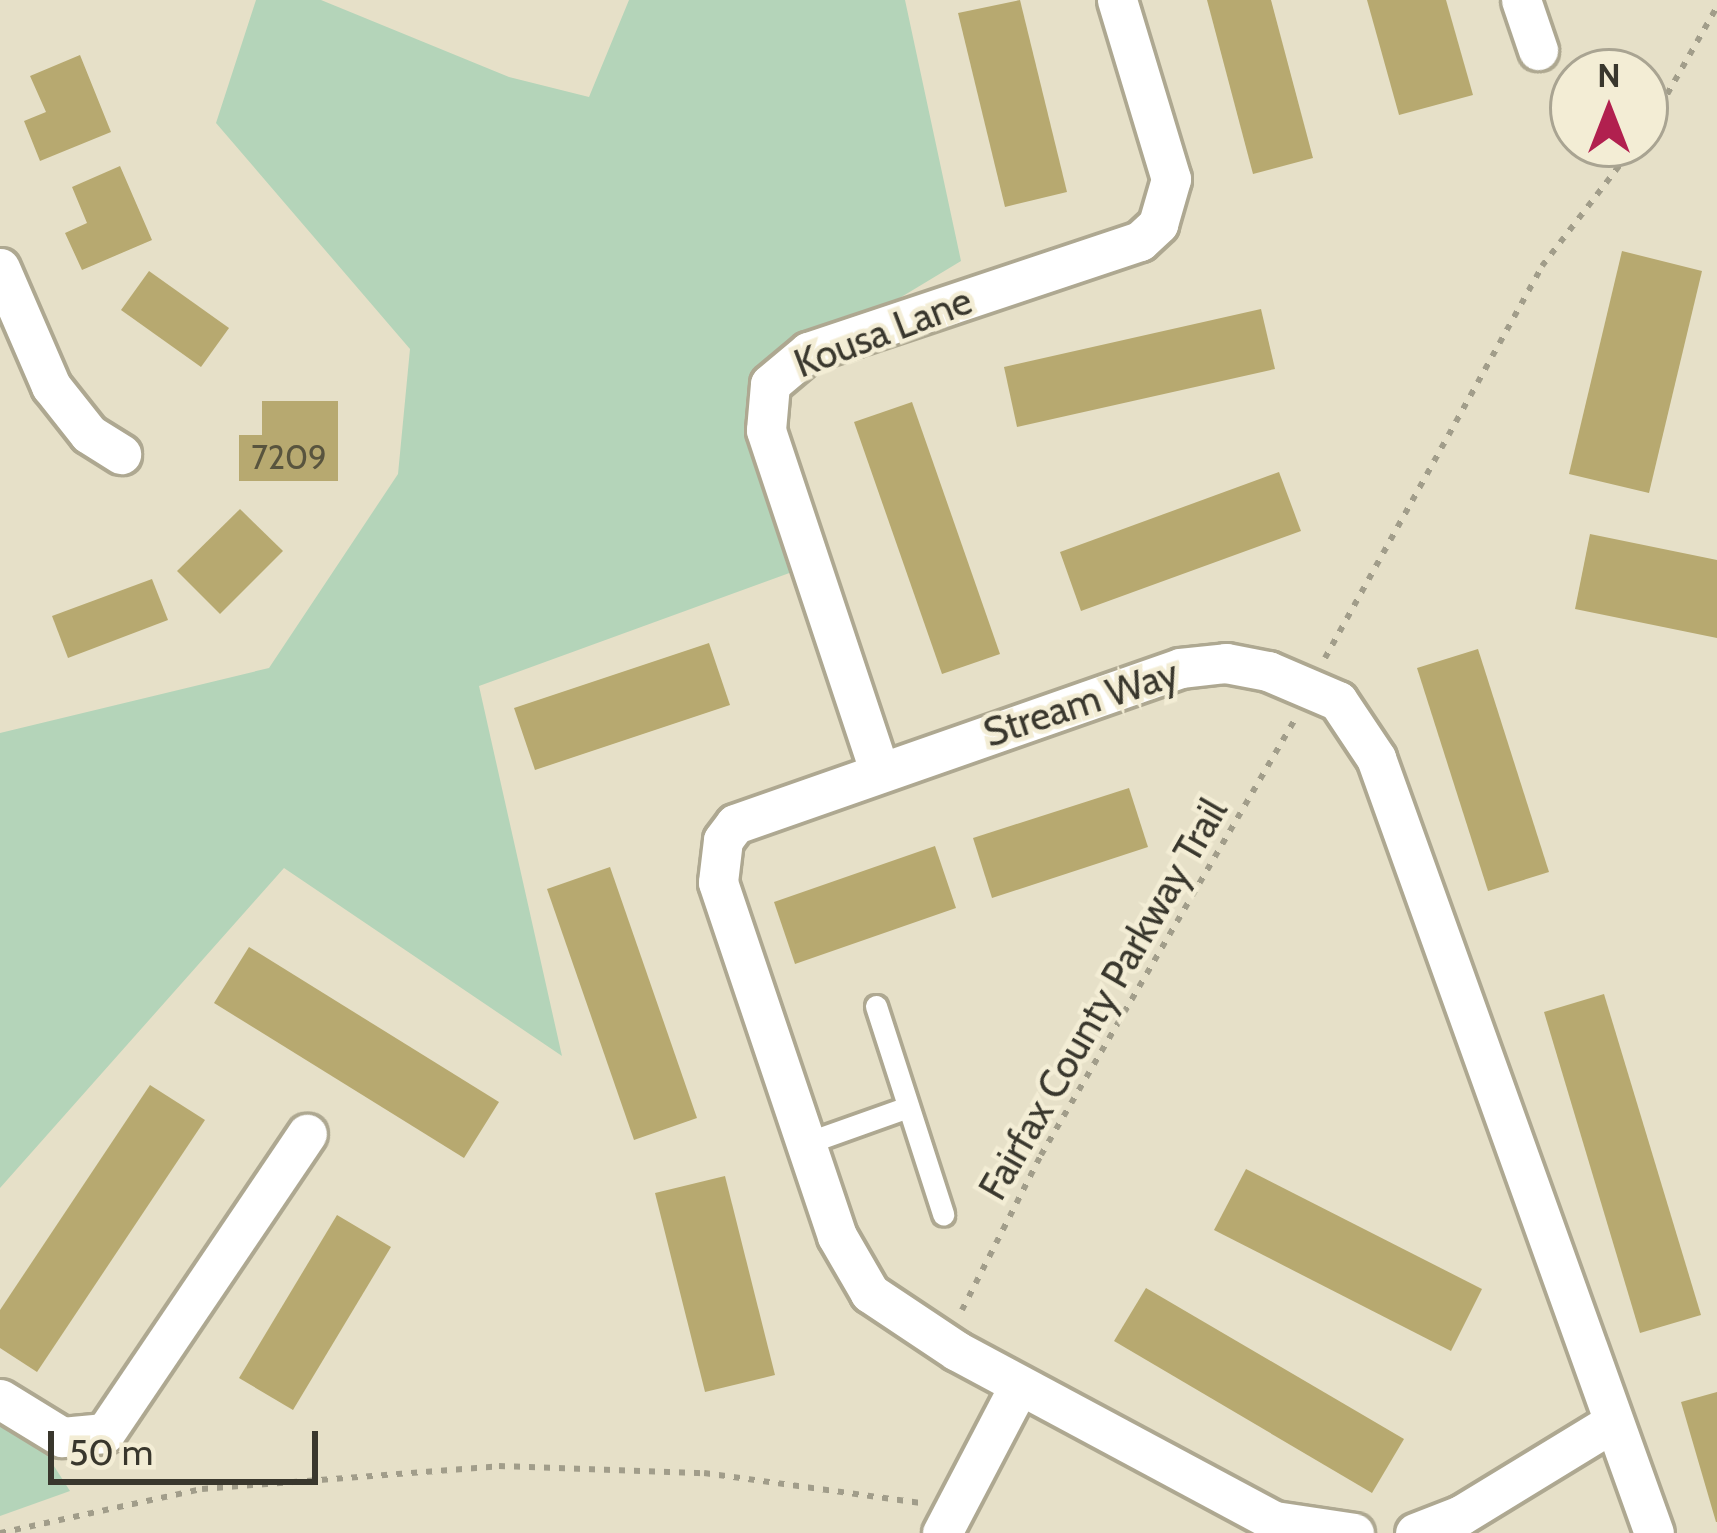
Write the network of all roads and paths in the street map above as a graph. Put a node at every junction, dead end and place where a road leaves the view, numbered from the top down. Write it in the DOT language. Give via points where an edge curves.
graph roads {
  1 [pos="1117,0"];
  2 [pos="1521,0"];
  3 [pos="1717,7"];
  4 [pos="1538,50"];
  5 [pos="1669,91"];
  6 [pos="1617,168"];
  7 [pos="0,268"];
  8 [pos="121,454"];
  9 [pos="1323,663"];
  10 [pos="1301,707"];
  11 [pos="879,770"];
  12 [pos="876,1006"];
  13 [pos="908,1107"];
  14 [pos="307,1134"];
  15 [pos="804,1144"];
  16 [pos="943,1214"];
  17 [pos="956,1321"];
  18 [pos="1019,1386"];
  19 [pos="0,1399"];
  20 [pos="1612,1423"];
  21 [pos="903,1500"];
  22 [pos="0,1533"];
  23 [pos="942,1533"];
  24 [pos="1354,1533"];
  25 [pos="1415,1533"];
  26 [pos="1654,1533"];
  1 -- 11 [label="street, Kousa Lane" via="1168,165 1158,224 1140,241 808,352 770,384 766,430"];
  2 -- 4 [label="street"];
  3 -- 5 [label="path"];
  6 -- 9 [label="path" via="1541,266"];
  7 -- 8 [label="street" via="51,386 89,434"];
  10 -- 17 [label="path, Fairfax County Parkway Trail" via="1041,1155"];
  11 -- 15 [label="street, Stream Way" via="735,824 717,860"];
  11 -- 20 [label="street, Stream Way" via="1180,668 1226,663 1268,670 1338,701 1376,758"];
  12 -- 13 [label="lane"];
  13 -- 15 [label="lane"];
  13 -- 16 [label="lane"];
  14 -- 19 [label="street" via="105,1433 62,1437"];
  15 -- 18 [label="street, Stream Way" via="843,1250 870,1293"];
  18 -- 23 [label="street"];
  18 -- 24 [label="street, Stream Way" via="1274,1521"];
  20 -- 25 [label="street" via="1462,1516"];
  20 -- 26 [label="street, Stream Way"];
  21 -- 22 [label="path" via="704,1473 499,1466 202,1489"];
}
